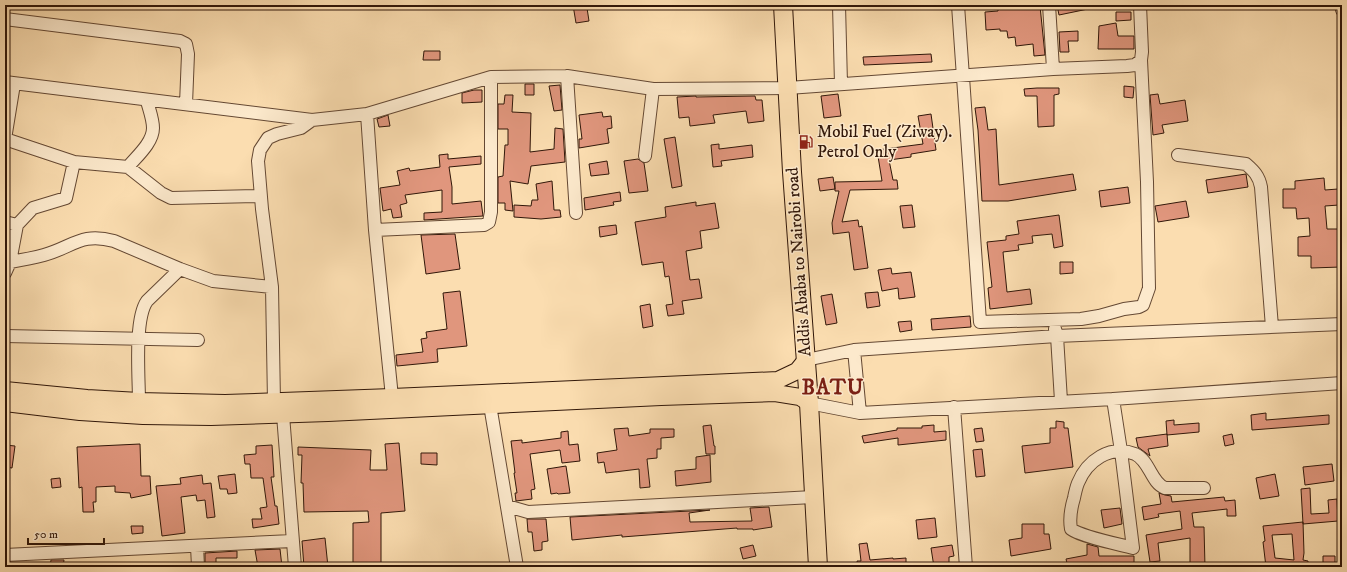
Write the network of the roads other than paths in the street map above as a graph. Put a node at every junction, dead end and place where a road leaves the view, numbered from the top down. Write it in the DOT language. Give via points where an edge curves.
graph roads {
  1 [pos="783,5"];
  2 [pos="839,5"];
  3 [pos="958,5"];
  4 [pos="1049,5"];
  5 [pos="1140,5"];
  6 [pos="1341,5"];
  7 [pos="1342,10"];
  8 [pos="5,19"];
  9 [pos="1141,60"];
  10 [pos="1053,69"];
  11 [pos="566,76"];
  12 [pos="962,76"];
  13 [pos="491,77"];
  14 [pos="10,83"];
  15 [pos="841,84"];
  16 [pos="788,88"];
  17 [pos="653,89"];
  18 [pos="146,101"];
  19 [pos="186,104"];
  20 [pos="367,114"];
  21 [pos="312,120"];
  22 [pos="5,139"];
  23 [pos="1178,154"];
  24 [pos="645,156"];
  25 [pos="74,162"];
  26 [pos="128,167"];
  27 [pos="260,196"];
  28 [pos="576,213"];
  29 [pos="11,223"];
  30 [pos="375,230"];
  31 [pos="8,267"];
  32 [pos="180,269"];
  33 [pos="272,287"];
  34 [pos="1052,320"];
  35 [pos="1342,324"];
  36 [pos="1272,327"];
  37 [pos="5,336"];
  38 [pos="1057,336"];
  39 [pos="139,339"];
  40 [pos="198,340"];
  41 [pos="854,350"];
  42 [pos="806,360"];
  43 [pos="1342,383"];
  44 [pos="5,390"];
  45 [pos="502,392"];
  46 [pos="392,397"];
  47 [pos="1112,399"];
  48 [pos="139,401"];
  49 [pos="1061,401"];
  50 [pos="5,403"];
  51 [pos="809,403"];
  52 [pos="490,405"];
  53 [pos="954,407"];
  54 [pos="279,408"];
  55 [pos="860,414"];
  56 [pos="1121,451"];
  57 [pos="1204,488"];
  58 [pos="813,497"];
  59 [pos="507,506"];
  60 [pos="528,512"];
  61 [pos="510,524"];
  62 [pos="292,541"];
  63 [pos="197,546"];
  64 [pos="5,555"];
  65 [pos="198,567"];
  66 [pos="295,567"];
  67 [pos="517,567"];
  68 [pos="818,567"];
  69 [pos="966,567"];
  1 -- 16 [label="highway, Addis Ababa to Nairobi road"];
  2 -- 15 [label="street"];
  3 -- 12 [label="street"];
  4 -- 10 [label="street"];
  5 -- 9 [label="street"];
  6 -- 7 [label="street"];
  8 -- 19 [label="street" via="180,41 186,44 188,54"];
  9 -- 10 [label="street" via="1135,65 1127,66"];
  9 -- 34 [label="street" via="1147,190 1149,288 1146,300 1139,307 1099,316"];
  10 -- 12 [label="street"];
  11 -- 13 [label="street"];
  11 -- 17 [label="street"];
  11 -- 28 [label="street"];
  12 -- 15 [label="street"];
  12 -- 34 [label="street" via="980,322"];
  13 -- 20 [label="street"];
  13 -- 30 [label="street" via="489,222 484,225"];
  14 -- 18 [label="street"];
  14 -- 22 [label="street"];
  15 -- 16 [label="street"];
  16 -- 17 [label="street"];
  16 -- 42 [label="highway, Addis Ababa to Nairobi road"];
  17 -- 24 [label="street"];
  18 -- 19 [label="street"];
  18 -- 26 [label="street" via="153,129 150,139"];
  19 -- 21 [label="street"];
  20 -- 21 [label="street"];
  20 -- 30 [label="street"];
  21 -- 27 [label="street" via="301,128 277,134 264,141 258,161"];
  22 -- 25 [label="street"];
  23 -- 36 [label="street" via="1246,164 1258,176"];
  25 -- 26 [label="street"];
  25 -- 29 [label="street" via="66,198 33,208"];
  26 -- 27 [label="street" via="171,198"];
  27 -- 33 [label="street"];
  29 -- 31 [label="street"];
  30 -- 46 [label="street"];
  31 -- 32 [label="street" via="82,240 96,238 114,241"];
  32 -- 33 [label="street" via="213,281"];
  32 -- 39 [label="street" via="143,307"];
  33 -- 54 [label="street"];
  34 -- 38 [label="street"];
  35 -- 36 [label="street"];
  36 -- 38 [label="street"];
  37 -- 39 [label="street"];
  38 -- 41 [label="street"];
  38 -- 49 [label="street"];
  39 -- 40 [label="street"];
  39 -- 48 [label="street"];
  41 -- 42 [label="street"];
  41 -- 55 [label="street"];
  42 -- 45 [label="main road" via="797,371 778,380"];
  42 -- 51 [label="highway, Addis Ababa to Nairobi road"];
  43 -- 47 [label="street"];
  44 -- 48 [label="main road"];
  45 -- 46 [label="main road"];
  45 -- 52 [label="street"];
  46 -- 54 [label="main road"];
  47 -- 49 [label="street"];
  47 -- 56 [label="street"];
  48 -- 54 [label="main road" via="225,403"];
  49 -- 53 [label="street"];
  50 -- 54 [label="main road" via="143,416 211,416"];
  51 -- 52 [label="main road" via="800,397 774,393"];
  51 -- 55 [label="street"];
  51 -- 58 [label="highway, Addis Ababa to Nairobi road"];
  52 -- 54 [label="main road"];
  52 -- 59 [label="street"];
  53 -- 55 [label="street"];
  53 -- 69 [label="street"];
  54 -- 62 [label="street"];
  56 -- 56 [label="street" via="1101,455 1088,468 1078,483 1070,524 1075,532 1133,548"];
  56 -- 57 [label="street" via="1135,454 1144,461 1161,487"];
  58 -- 60 [label="street"];
  58 -- 68 [label="highway, Addis Ababa to Nairobi road"];
  59 -- 60 [label="street"];
  59 -- 61 [label="street"];
  60 -- 61 [label="street"];
  61 -- 67 [label="street"];
  62 -- 63 [label="street"];
  62 -- 66 [label="street"];
  63 -- 64 [label="street"];
  63 -- 65 [label="street"];
}
